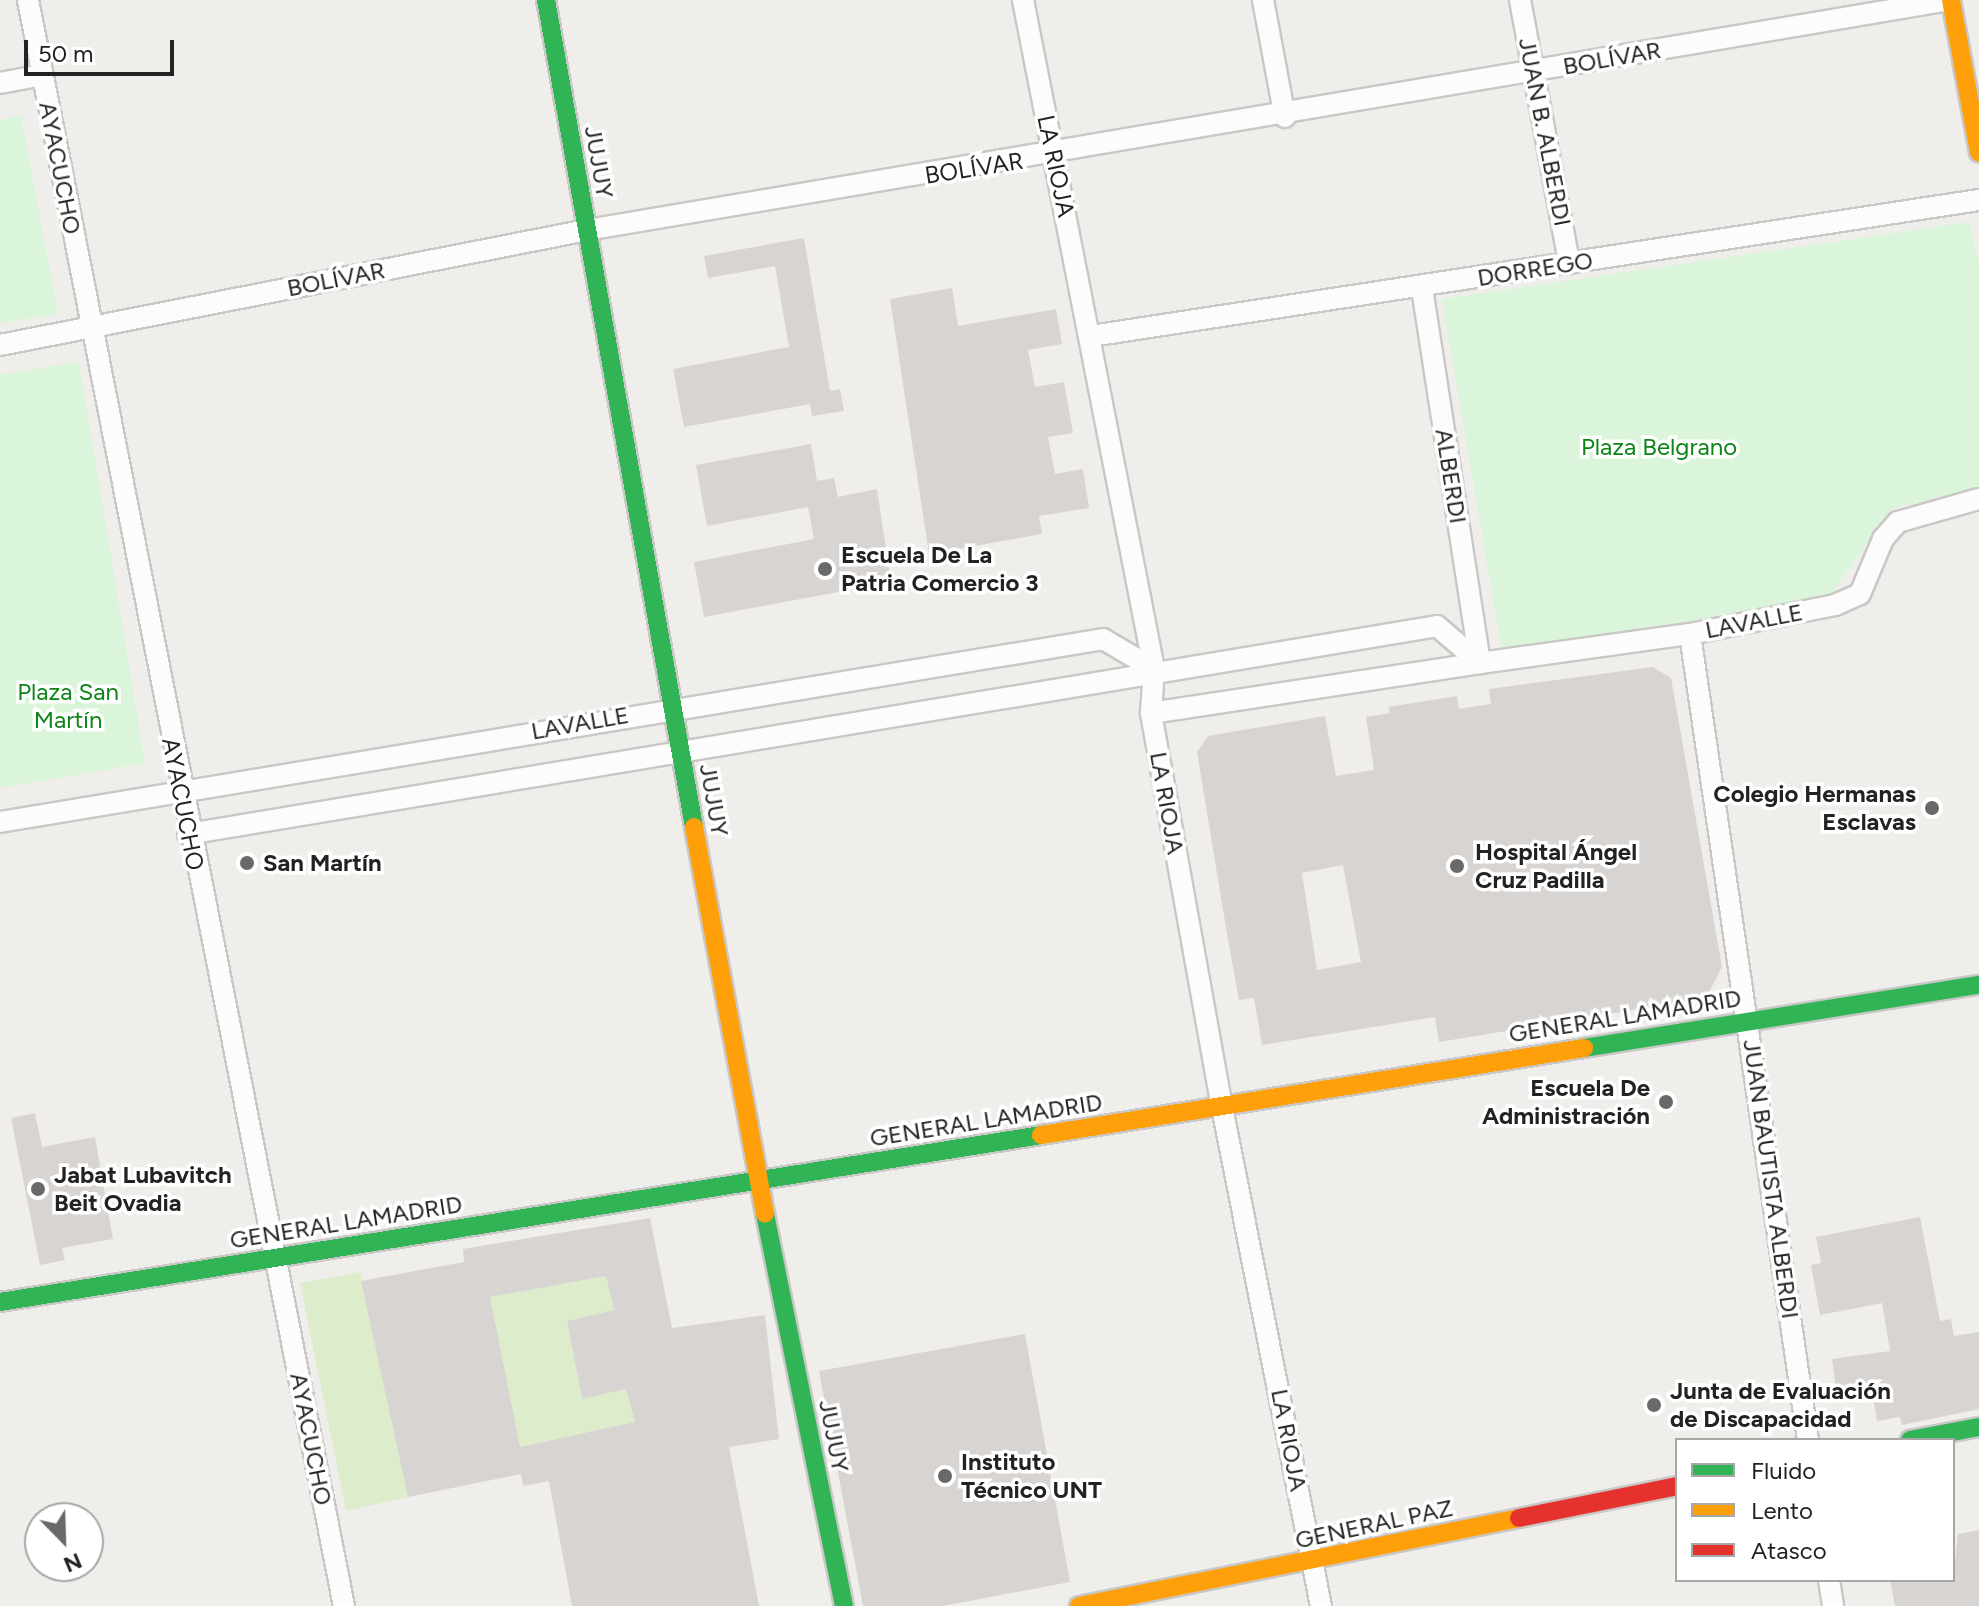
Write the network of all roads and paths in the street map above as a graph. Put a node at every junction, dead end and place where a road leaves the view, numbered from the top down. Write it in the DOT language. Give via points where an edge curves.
graph roads {
  1 [pos="28,0"];
  2 [pos="546,0"];
  3 [pos="1023,0"];
  4 [pos="1263,0"];
  5 [pos="1520,0"];
  6 [pos="1950,0"];
  7 [pos="1533,71"];
  8 [pos="42,75"];
  9 [pos="0,83"];
  10 [pos="1285,117"];
  11 [pos="1979,152"];
  12 [pos="1053,155"];
  13 [pos="1979,200"];
  14 [pos="587,230"];
  15 [pos="1569,263"];
  16 [pos="1422,288"];
  17 [pos="90,328"];
  18 [pos="1091,336"];
  19 [pos="0,345"];
  20 [pos="1979,499"];
  21 [pos="1690,634"];
  22 [pos="1480,663"];
  23 [pos="1154,669"];
  24 [pos="674,707"];
  25 [pos="1151,713"];
  26 [pos="681,751"];
  27 [pos="181,790"];
  28 [pos="0,822"];
  29 [pos="188,834"];
  30 [pos="1979,985"];
  31 [pos="1748,1020"];
  32 [pos="1222,1107"];
  33 [pos="758,1181"];
  34 [pos="274,1258"];
  35 [pos="0,1302"];
  36 [pos="1979,1427"];
  37 [pos="1808,1438"];
  38 [pos="1921,1438"];
  39 [pos="1675,1486"];
  40 [pos="1313,1561"];
  41 [pos="1829,1582"];
  42 [pos="344,1606"];
  43 [pos="844,1606"];
  44 [pos="1079,1606"];
  45 [pos="1321,1606"];
  46 [pos="1833,1606"];
  1 -- 8 [label="street, AYACUCHO"];
  2 -- 14 [label="street, JUJUY"];
  3 -- 12 [label="street, LA RIOJA"];
  4 -- 10 [label="street"];
  5 -- 7 [label="street, JUAN B. ALBERDI"];
  6 -- 7 [label="street, BOLÍVAR"];
  6 -- 11 [label="street"];
  7 -- 10 [label="street, BOLÍVAR"];
  7 -- 15 [label="street, JUAN B. ALBERDI"];
  8 -- 9 [label="street"];
  8 -- 17 [label="street, AYACUCHO"];
  10 -- 12 [label="street, BOLÍVAR"];
  12 -- 14 [label="street, BOLÍVAR"];
  12 -- 18 [label="street, LA RIOJA"];
  13 -- 15 [label="street, DORREGO"];
  14 -- 17 [label="street, BOLÍVAR"];
  14 -- 24 [label="street, JUJUY"];
  15 -- 16 [label="street, DORREGO"];
  16 -- 18 [label="street, DORREGO"];
  16 -- 22 [label="street, ALBERDI"];
  17 -- 19 [label="street, BOLÍVAR"];
  17 -- 27 [label="street, AYACUCHO"];
  18 -- 23 [label="street, LA RIOJA"];
  20 -- 21 [label="street, LAVALLE" via="1898,522 1883,539 1860,594 1835,605"];
  21 -- 22 [label="street, LAVALLE"];
  21 -- 31 [label="street, JUAN BAUTISTA ALBERDI"];
  22 -- 23 [label="street, LAVALLE" via="1437,626"];
  22 -- 25 [label="street, LAVALLE"];
  23 -- 24 [label="street, LAVALLE" via="1103,639"];
  23 -- 25 [label="street, LA RIOJA"];
  23 -- 26 [label="street, LAVALLE"];
  24 -- 26 [label="street, JUJUY"];
  24 -- 27 [label="street, LAVALLE"];
  25 -- 32 [label="street, LA RIOJA"];
  26 -- 29 [label="street, LAVALLE"];
  26 -- 33 [label="street, JUJUY"];
  27 -- 28 [label="street, LAVALLE"];
  27 -- 29 [label="street, AYACUCHO"];
  29 -- 34 [label="street, AYACUCHO"];
  30 -- 31 [label="street, GENERAL LAMADRID"];
  31 -- 32 [label="street, GENERAL LAMADRID"];
  31 -- 37 [label="street, JUAN BAUTISTA ALBERDI"];
  32 -- 33 [label="street, GENERAL LAMADRID"];
  32 -- 40 [label="street, LA RIOJA"];
  33 -- 34 [label="street, GENERAL LAMADRID"];
  33 -- 43 [label="street, JUJUY"];
  34 -- 35 [label="street, GENERAL LAMADRID"];
  34 -- 42 [label="street, AYACUCHO"];
  36 -- 38 [label="street"];
  39 -- 40 [label="street, GENERAL PAZ"];
  40 -- 44 [label="street, GENERAL PAZ"];
  40 -- 45 [label="street, LA RIOJA"];
  41 -- 46 [label="street"];
}
